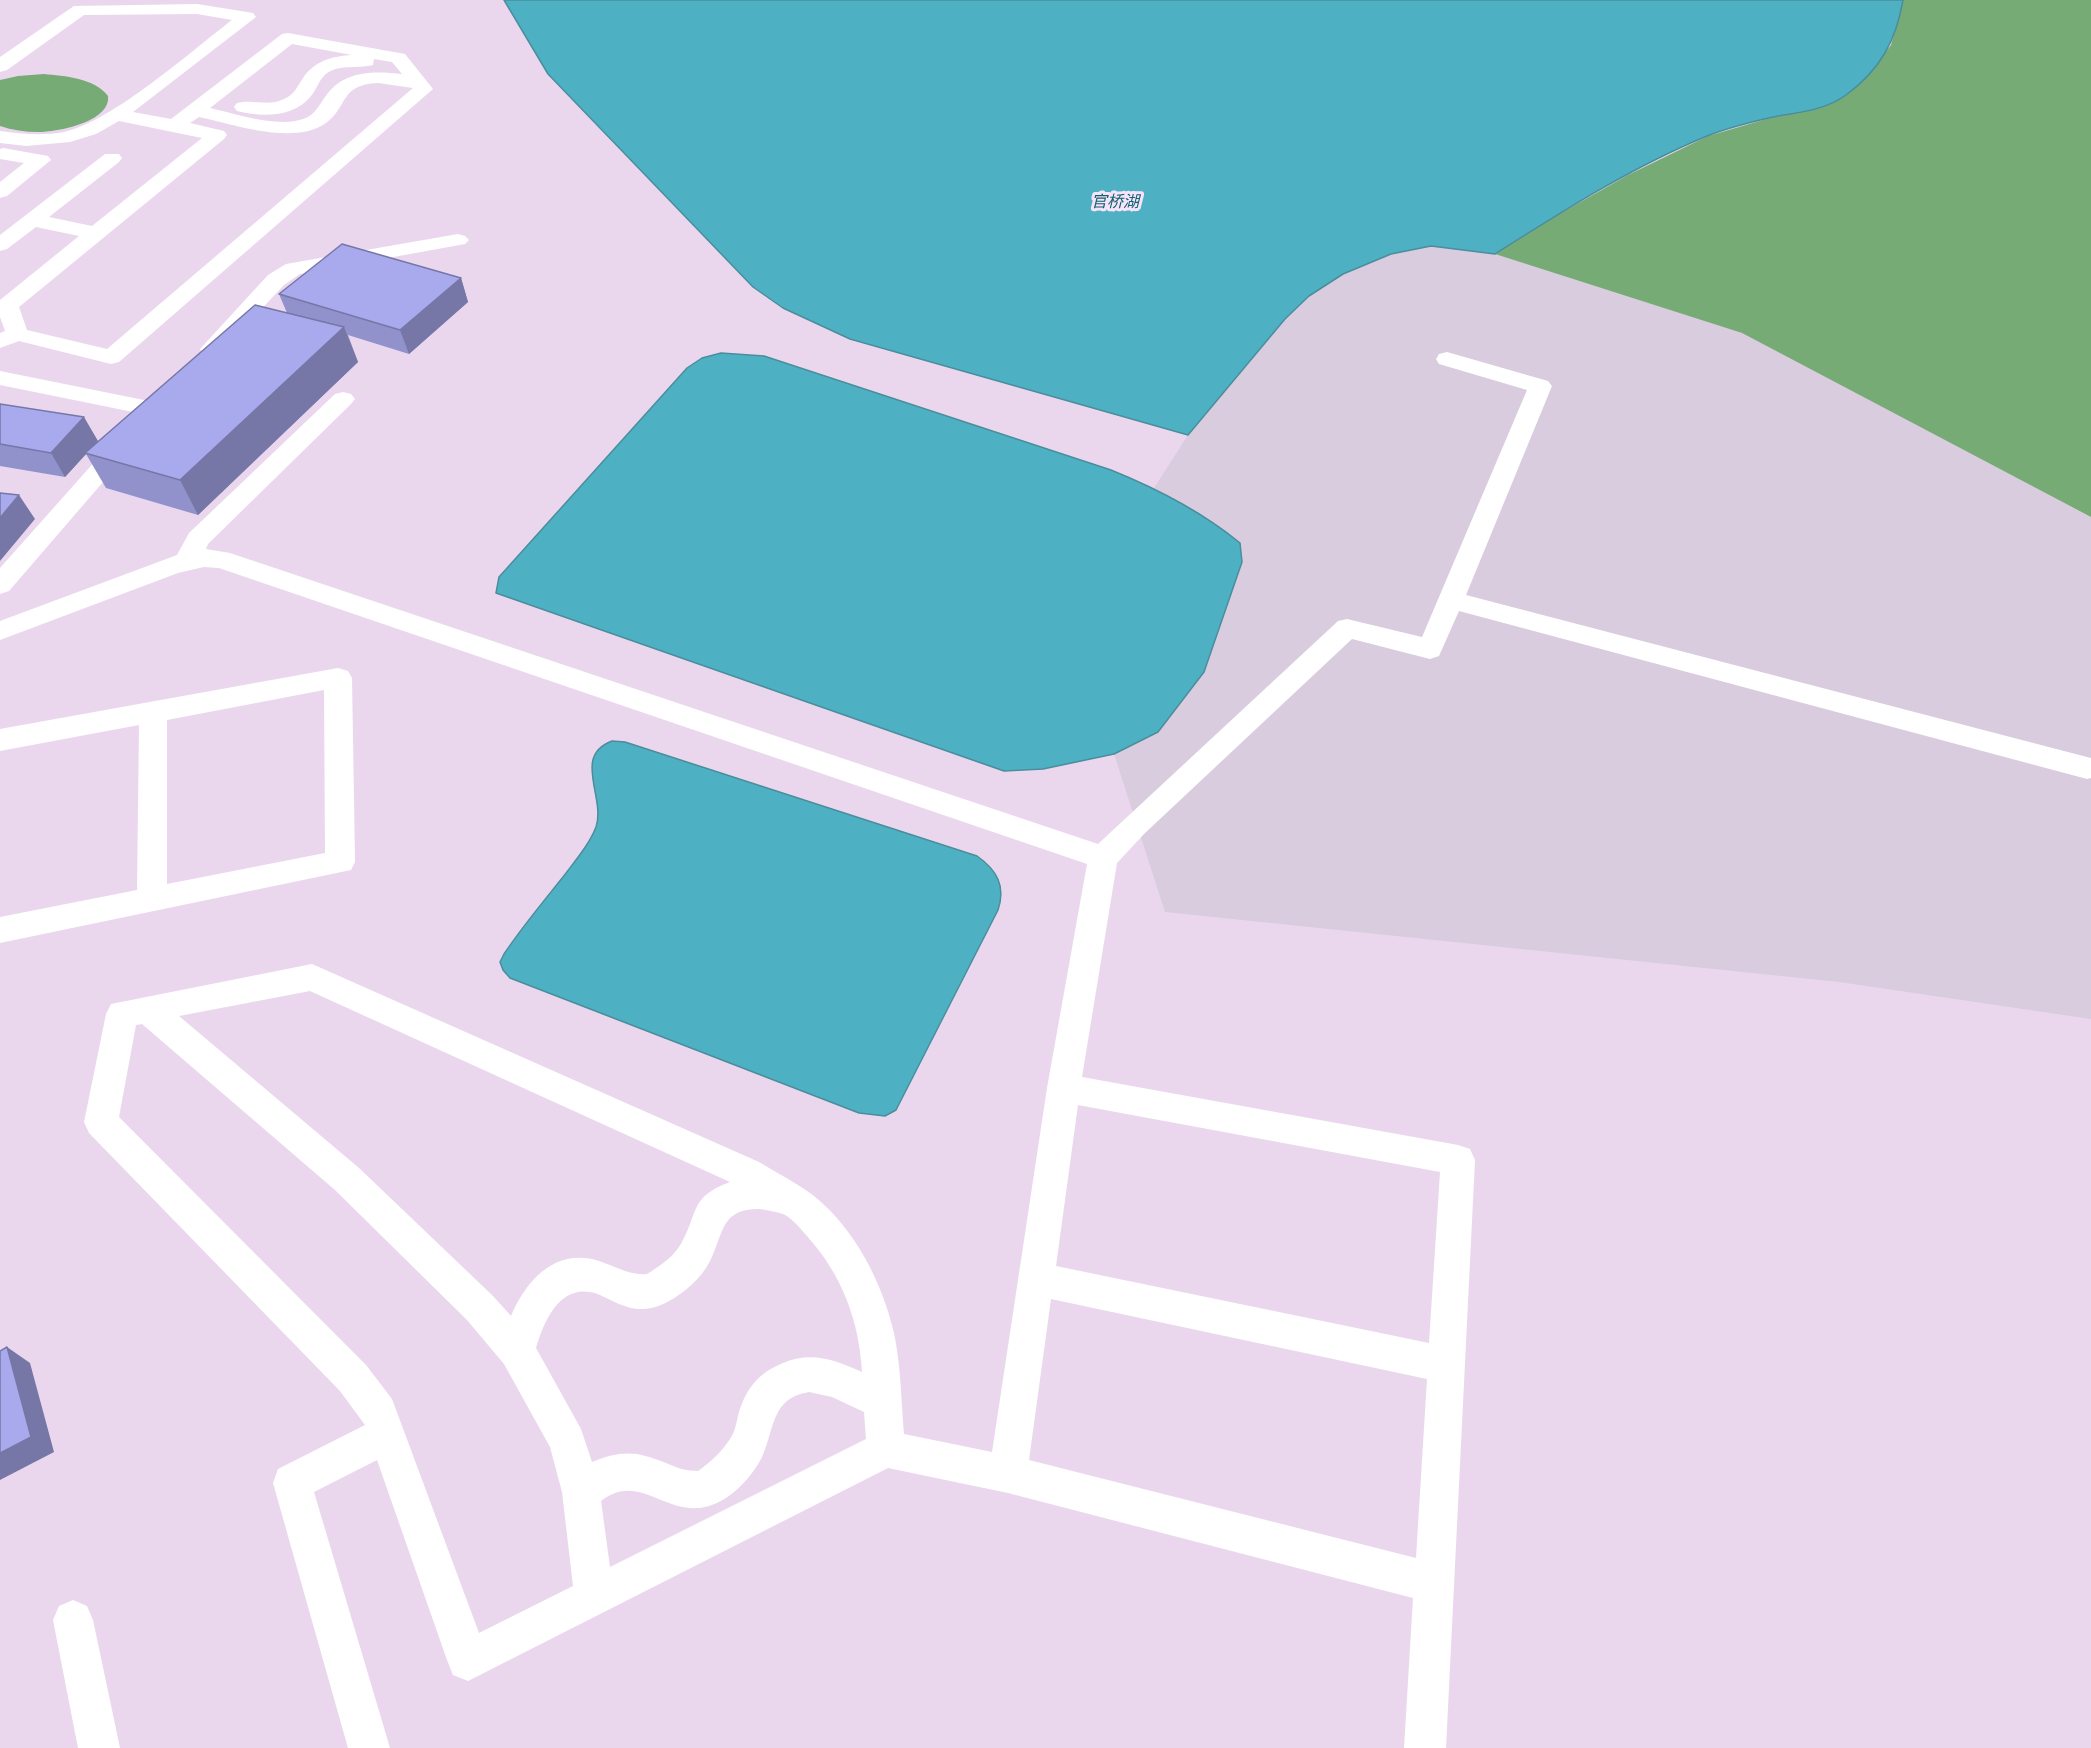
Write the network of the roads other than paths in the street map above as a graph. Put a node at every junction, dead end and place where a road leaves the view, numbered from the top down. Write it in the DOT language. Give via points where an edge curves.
graph roads {
  1 [pos="0,66"];
  2 [pos="414,76"];
  3 [pos="202,105"];
  4 [pos="117,116"];
  5 [pos="175,126"];
  6 [pos="0,136"];
  7 [pos="0,154"];
  8 [pos="112,158"];
  9 [pos="0,192"];
  10 [pos="33,220"];
  11 [pos="95,233"];
  12 [pos="458,240"];
  13 [pos="0,245"];
  14 [pos="8,338"];
  15 [pos="1447,360"];
  16 [pos="195,366"];
  17 [pos="0,378"];
  18 [pos="343,399"];
  19 [pos="187,561"];
  20 [pos="0,585"];
  21 [pos="1450,600"];
  22 [pos="2,623"];
  23 [pos="153,712"];
  24 [pos="0,740"];
  25 [pos="2087,768"];
  26 [pos="1103,858"];
  27 [pos="152,900"];
  28 [pos="0,930"];
  29 [pos="147,1009"];
  30 [pos="1064,1088"];
  31 [pos="801,1208"];
  32 [pos="1037,1279"];
  33 [pos="517,1351"];
  34 [pos="1448,1365"];
  35 [pos="881,1400"];
  36 [pos="388,1434"];
  37 [pos="886,1449"];
  38 [pos="1008,1474"];
  39 [pos="582,1492"];
  40 [pos="1434,1583"];
  41 [pos="594,1596"];
  42 [pos="72,1620"];
  43 [pos="99,1748"];
  44 [pos="369,1748"];
  45 [pos="1425,1748"];
  1 -- 4 [label="lane" via="80,10 197,9 247,17"];
  2 -- 3 [label="lane" via="363,61 335,63 319,71 296,101 273,109"];
  2 -- 3 [label="lane" via="358,80 340,90 320,119 296,127 276,127"];
  2 -- 3 [label="lane" via="398,58 288,38"];
  2 -- 14 [label="lane" via="424,88 111,357"];
  3 -- 5 [label="lane"];
  4 -- 5 [label="lane"];
  4 -- 6 [label="lane" via="73,136 34,140"];
  5 -- 11 [label="lane" via="217,135"];
  7 -- 9 [label="lane" via="41,160"];
  8 -- 10 [label="lane"];
  10 -- 11 [label="lane"];
  10 -- 13 [label="lane"];
  11 -- 14 [label="lane" via="7,305"];
  12 -- 16 [label="lane" via="294,269 276,280"];
  15 -- 21 [label="lane" via="1540,386"];
  17 -- 20 [label="lane" via="163,401"];
  18 -- 19 [label="lane" via="198,539"];
  19 -- 22 [label="lane"];
  19 -- 26 [label="lane" via="221,559"];
  21 -- 25 [label="lane"];
  21 -- 26 [label="lane" via="1430,649 1347,628"];
  23 -- 24 [label="lane"];
  23 -- 27 [label="lane"];
  23 -- 27 [label="lane" via="338,678 340,862"];
  26 -- 30 [label="lane"];
  27 -- 28 [label="lane"];
  29 -- 31 [label="lane" via="312,977 747,1173"];
  29 -- 33 [label="lane" via="347,1179 480,1308"];
  29 -- 36 [label="lane" via="122,1014 101,1122 353,1377 379,1412"];
  30 -- 32 [label="lane"];
  30 -- 34 [label="lane" via="1458,1160"];
  31 -- 33 [label="lane" via="762,1192 723,1202 709,1216 696,1253 653,1291 630,1291 584,1274 555,1282 533,1308"];
  31 -- 35 [label="lane" via="832,1238 857,1280 879,1352"];
  32 -- 34 [label="lane"];
  32 -- 38 [label="lane"];
  33 -- 39 [label="lane" via="568,1442"];
  34 -- 40 [label="lane"];
  35 -- 37 [label="lane"];
  35 -- 39 [label="lane" via="819,1374 798,1376 777,1386 762,1401 744,1451 726,1472 704,1488 690,1491 627,1469 598,1478"];
  36 -- 41 [label="lane" via="468,1660"];
  36 -- 44 [label="lane" via="292,1483"];
  37 -- 38 [label="lane"];
  37 -- 41 [label="lane"];
  38 -- 40 [label="lane"];
  39 -- 41 [label="lane"];
  40 -- 45 [label="lane"];
  42 -- 43 [label="lane"];
}
